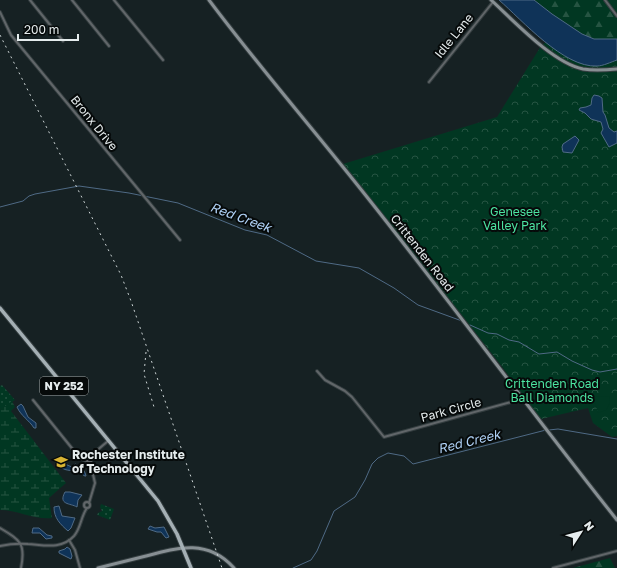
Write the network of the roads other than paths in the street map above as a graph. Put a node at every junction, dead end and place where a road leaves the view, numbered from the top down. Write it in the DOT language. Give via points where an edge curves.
graph roads {
  1 [pos="30,0"];
  2 [pos="72,0"];
  3 [pos="114,0"];
  4 [pos="209,0"];
  5 [pos="605,0"];
  6 [pos="492,1"];
  7 [pos="0,12"];
  8 [pos="617,16"];
  9 [pos="63,41"];
  10 [pos="109,46"];
  11 [pos="162,60"];
  12 [pos="617,69"];
  13 [pos="429,82"];
  14 [pos="180,240"];
  15 [pos="0,308"];
  16 [pos="317,371"];
  17 [pos="522,399"];
  18 [pos="33,400"];
  19 [pos="109,440"];
  20 [pos="90,462"];
  21 [pos="89,501"];
  22 [pos="86,508"];
  23 [pos="617,520"];
  24 [pos="0,528"];
  25 [pos="69,540"];
  26 [pos="21,543"];
  27 [pos="0,546"];
  28 [pos="183,547"];
  29 [pos="617,551"];
  30 [pos="21,568"];
  31 [pos="80,568"];
  32 [pos="98,568"];
  33 [pos="191,568"];
  34 [pos="234,568"];
  35 [pos="553,568"];
  1 -- 9 [label="street"];
  2 -- 10 [label="street"];
  3 -- 11 [label="street"];
  4 -- 17 [label="street, Crittenden Road" via="371,202"];
  5 -- 8 [label="street"];
  6 -- 12 [label="street" via="561,60 576,67 593,70"];
  6 -- 13 [label="street, Idle Lane"];
  7 -- 14 [label="street, Bronx Drive" via="11,35"];
  15 -- 19 [label="main road, NY 252"];
  16 -- 17 [label="street, Park Circle" via="325,380 352,397 384,437"];
  17 -- 23 [label="street, Crittenden Road"];
  18 -- 20 [label="street" via="79,457"];
  19 -- 20 [label="street" via="95,452"];
  19 -- 28 [label="main road, NY 252" via="158,501"];
  20 -- 21 [label="street" via="95,483"];
  21 -- 22 [label="street" via="90,506"];
  21 -- 22 [label="street" via="84,504"];
  22 -- 25 [label="street" via="77,530"];
  24 -- 26 [label="street"];
  25 -- 26 [label="street" via="53,546"];
  25 -- 31 [label="street"];
  26 -- 27 [label="street"];
  26 -- 30 [label="street"];
  28 -- 32 [label="street"];
  28 -- 33 [label="main road, NY 252"];
  28 -- 34 [label="street" via="200,548 214,553"];
  29 -- 35 [label="street"];
}
